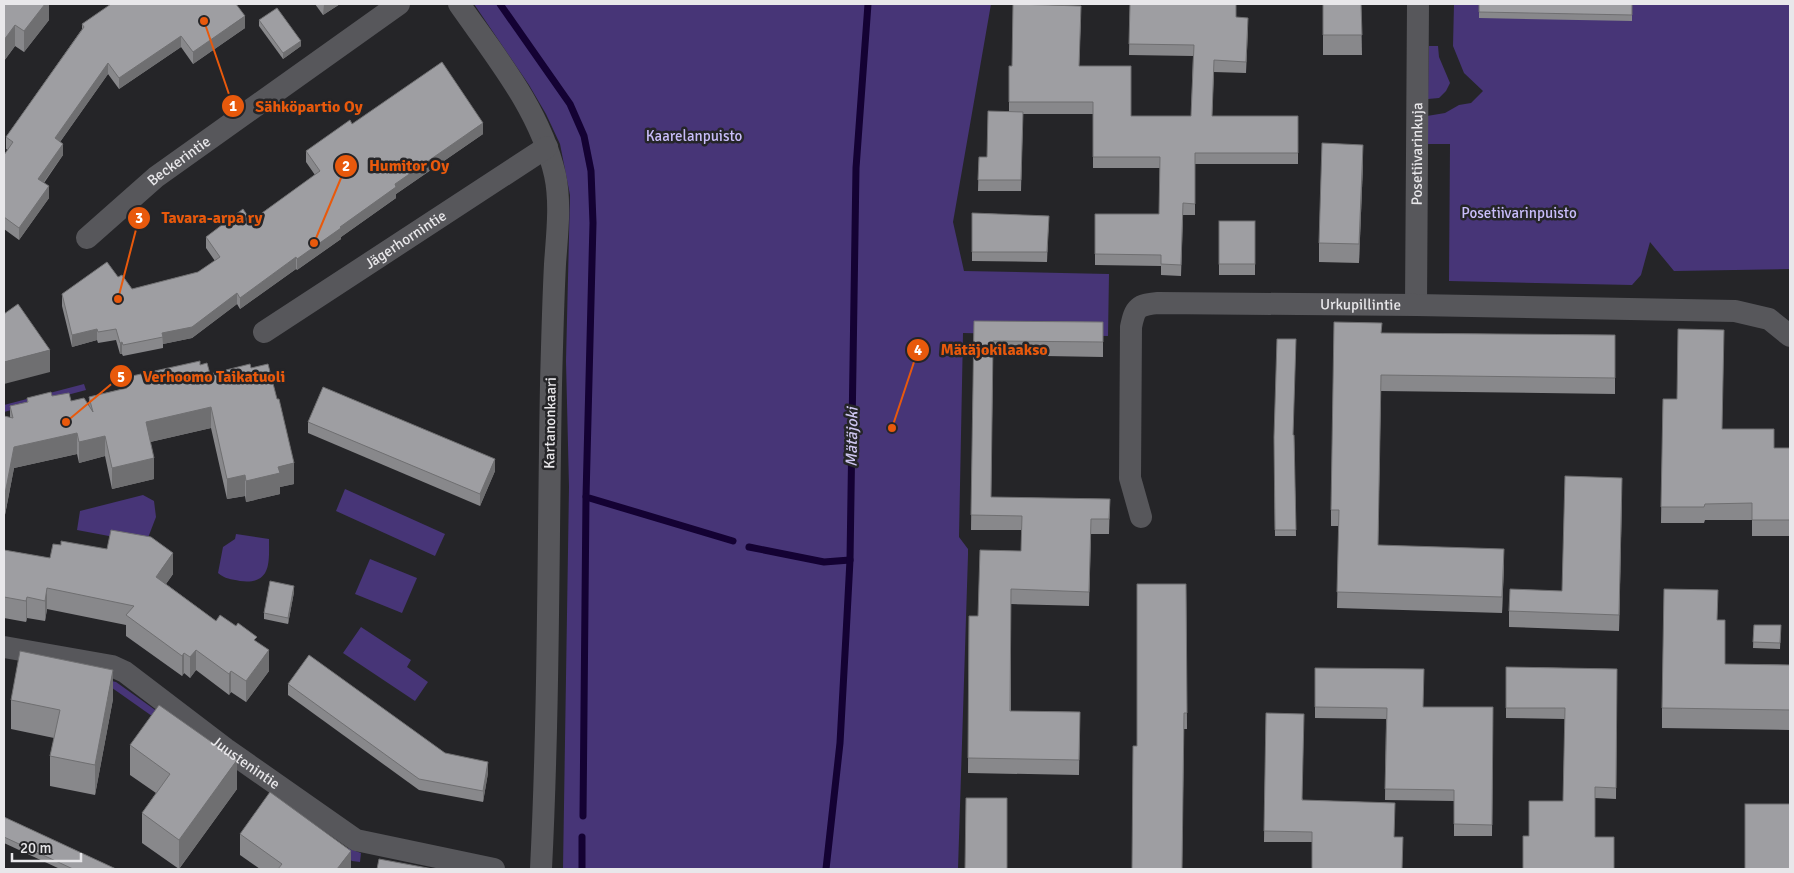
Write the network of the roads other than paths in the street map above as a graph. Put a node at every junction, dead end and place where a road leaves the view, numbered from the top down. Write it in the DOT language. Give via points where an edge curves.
graph roads {
  1 [pos="399,4"];
  2 [pos="459,4"];
  3 [pos="1418,4"];
  4 [pos="547,147"];
  5 [pos="87,238"];
  6 [pos="1416,305"];
  7 [pos="264,332"];
  8 [pos="1790,336"];
  9 [pos="1141,517"];
  10 [pos="4,647"];
  11 [pos="494,869"];
  12 [pos="542,869"];
  1 -- 5 [label="street, Beckerintie" via="156,177"];
  2 -- 4 [label="street, Kartanonkaari" via="523,98"];
  3 -- 6 [label="street, Posetiivarinkuja"];
  4 -- 7 [label="street, Jägerhornintie"];
  4 -- 12 [label="street, Kartanonkaari" via="555,176 557,216 552,324"];
  6 -- 8 [label="street, Urkupillintie" via="1735,311 1769,320"];
  6 -- 9 [label="street, Urkupillintie" via="1158,303 1140,306 1134,312 1131,327 1130,478"];
  10 -- 11 [label="street, Juustenintie" via="112,666 125,672 226,749 356,840"];
}
